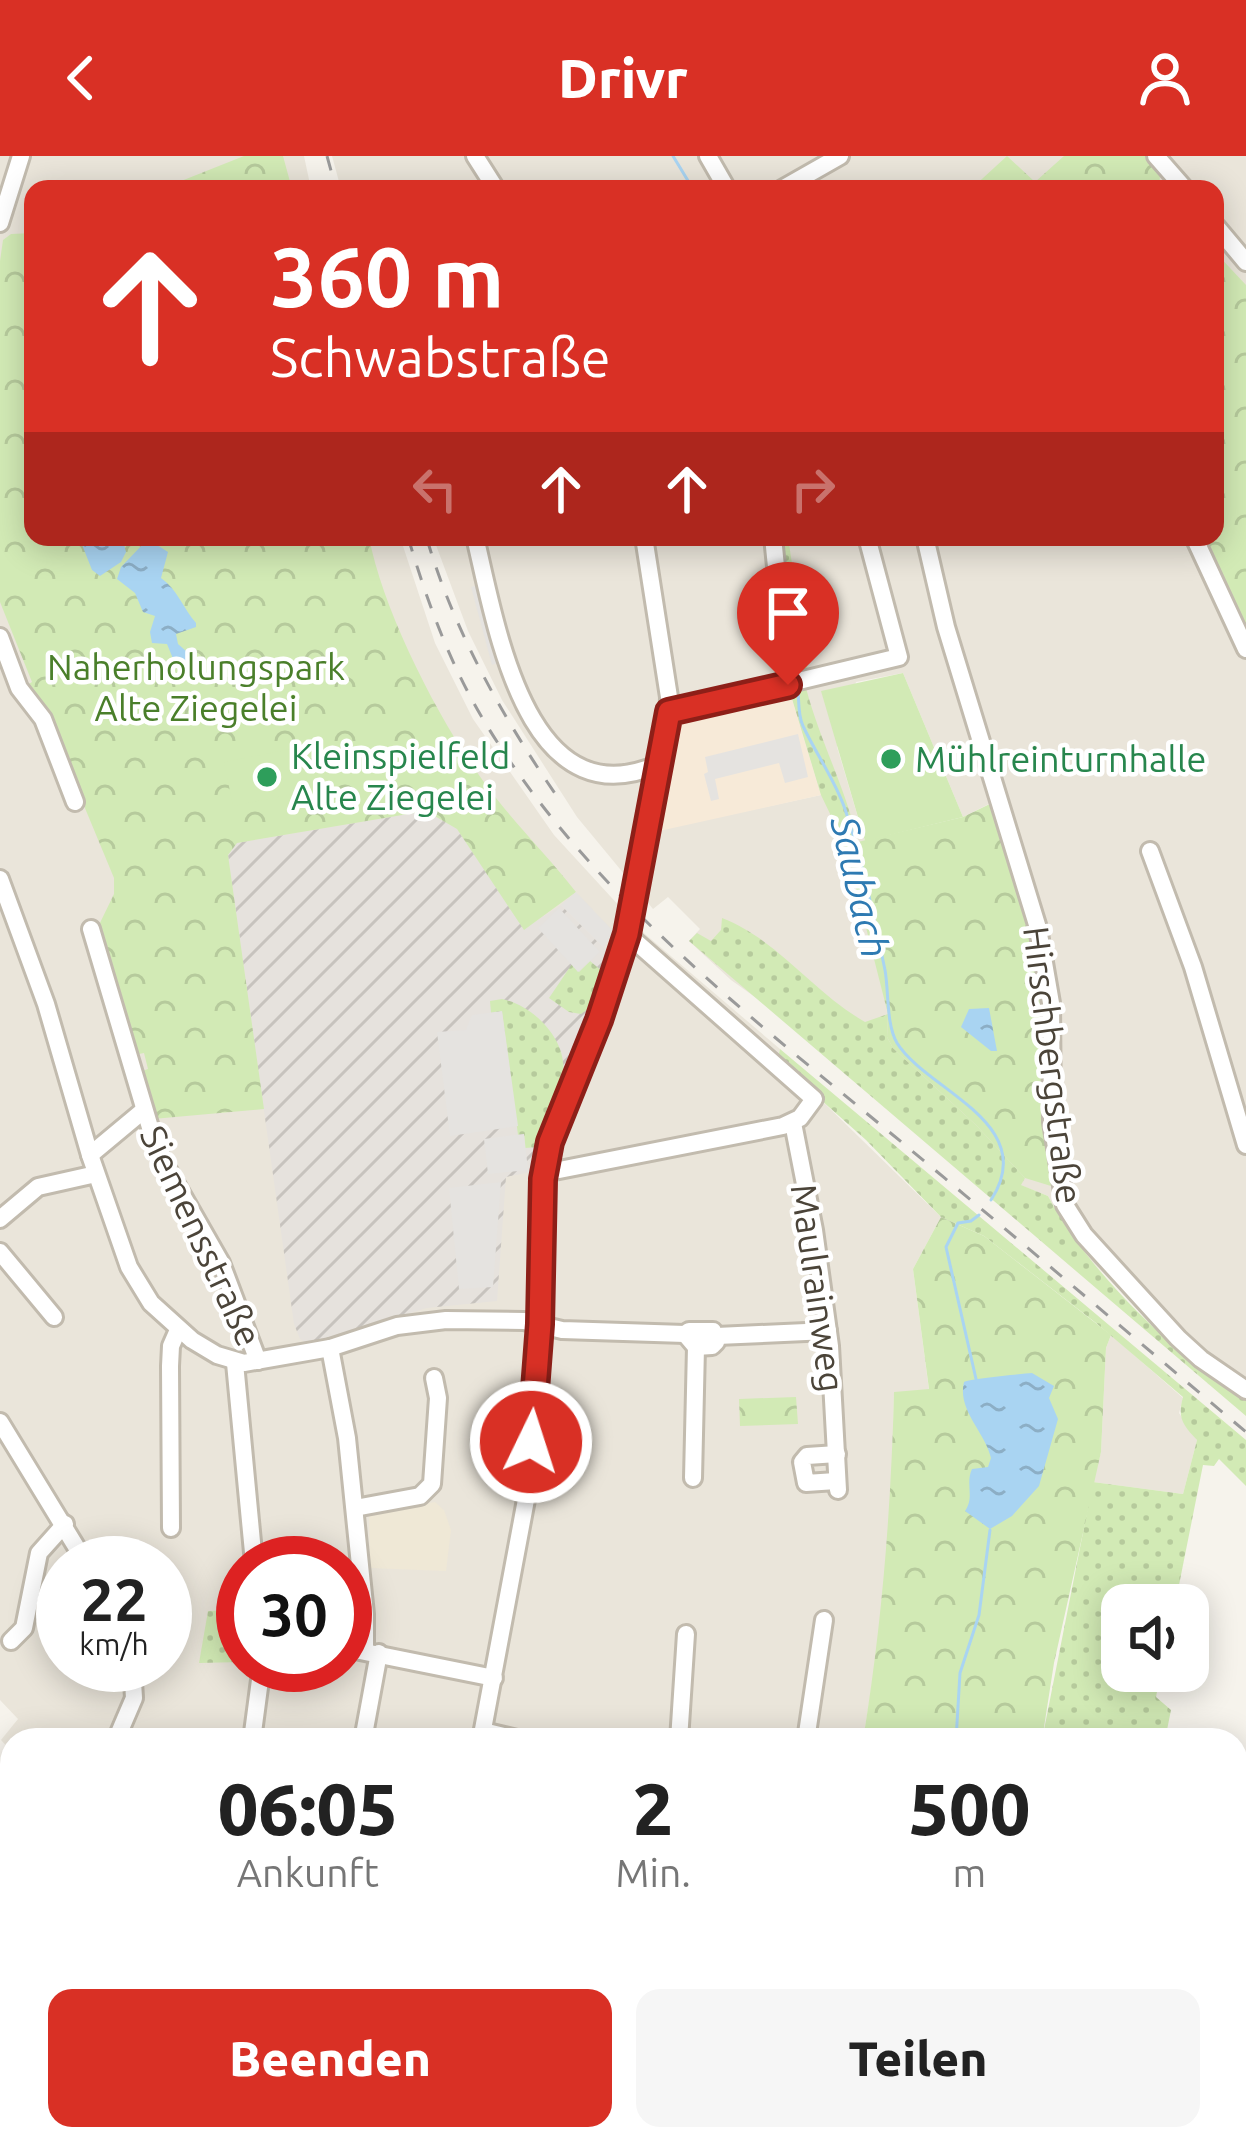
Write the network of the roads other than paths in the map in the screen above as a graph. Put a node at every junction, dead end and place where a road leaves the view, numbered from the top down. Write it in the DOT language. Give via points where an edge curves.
graph roads {
  1 [pos="21,156"];
  2 [pos="841,156"];
  3 [pos="1156,156"];
  4 [pos="812,180"];
  5 [pos="1177,180"];
  6 [pos="4,193"];
  7 [pos="0,223"];
  8 [pos="1224,236"];
  9 [pos="1246,262"];
  10 [pos="477,546"];
  11 [pos="645,546"];
  12 [pos="774,546"];
  13 [pos="869,546"];
  14 [pos="927,546"];
  15 [pos="1198,546"];
  16 [pos="0,638"];
  17 [pos="1246,649"];
  18 [pos="795,683"];
  19 [pos="669,712"];
  20 [pos="659,764"];
  21 [pos="625,775"];
  22 [pos="652,790"];
  23 [pos="74,802"];
  24 [pos="1150,851"];
  25 [pos="0,879"];
  26 [pos="91,928"];
  27 [pos="627,934"];
  28 [pos="143,1110"];
  29 [pos="793,1123"];
  30 [pos="1246,1145"];
  31 [pos="90,1155"];
  32 [pos="544,1173"];
  33 [pos="96,1174"];
  34 [pos="0,1219"];
  35 [pos="0,1252"];
  36 [pos="54,1317"];
  37 [pos="540,1324"];
  38 [pos="178,1330"];
  39 [pos="828,1331"];
  40 [pos="690,1340"];
  41 [pos="330,1348"];
  42 [pos="258,1361"];
  43 [pos="235,1363"];
  44 [pos="434,1378"];
  45 [pos="1246,1390"];
  46 [pos="0,1422"];
  47 [pos="836,1454"];
  48 [pos="693,1478"];
  49 [pos="355,1508"];
  50 [pos="64,1524"];
  51 [pos="171,1528"];
  52 [pos="71,1536"];
  53 [pos="251,1536"];
  54 [pos="358,1536"];
  55 [pos="824,1620"];
  56 [pos="686,1634"];
  57 [pos="10,1641"];
  58 [pos="372,1652"];
  59 [pos="494,1678"];
  60 [pos="134,1692"];
  61 [pos="258,1692"];
  62 [pos="368,1692"];
  63 [pos="121,1728"];
  64 [pos="254,1728"];
  65 [pos="365,1728"];
  66 [pos="484,1728"];
  67 [pos="681,1728"];
  68 [pos="808,1728"];
  1 -- 6 [label="street"];
  2 -- 4 [label="street"];
  3 -- 5 [label="street"];
  6 -- 7 [label="street"];
  8 -- 9 [label="street"];
  10 -- 21 [label="street" via="511,674 544,736 577,768"];
  11 -- 19 [label="street"];
  12 -- 18 [label="street"];
  13 -- 18 [label="street" via="899,657"];
  14 -- 45 [label="street, Hirschbergstraße" via="1038,928 1065,1205 1185,1345"];
  15 -- 17 [label="street"];
  16 -- 23 [label="street" via="20,688 43,718"];
  18 -- 19 [label="street"];
  19 -- 20 [label="street"];
  20 -- 21 [label="street"];
  20 -- 22 [label="street"];
  21 -- 22 [label="street"];
  22 -- 27 [label="street"];
  24 -- 30 [label="street"];
  25 -- 31 [label="street"];
  26 -- 28 [label="street, Siemensstraße"];
  27 -- 29 [label="street" via="814,1099"];
  27 -- 32 [label="street"];
  28 -- 31 [label="street, Siemensstraße"];
  28 -- 42 [label="street, Siemensstraße" via="221,1263"];
  29 -- 32 [label="street"];
  29 -- 39 [label="street, Maulrainweg"];
  31 -- 33 [label="street"];
  32 -- 37 [label="street"];
  33 -- 34 [label="street" via="38,1187"];
  33 -- 38 [label="street" via="129,1267"];
  35 -- 36 [label="street"];
  37 -- 40 [label="street"];
  37 -- 41 [label="street" via="430,1321"];
  37 -- 59 [label="street" via="528,1489"];
  38 -- 43 [label="street"];
  38 -- 51 [label="street" via="170,1366"];
  39 -- 40 [label="street" via="717,1336 712,1346"];
  39 -- 47 [label="street, Maulrainweg"];
  40 -- 48 [label="street"];
  41 -- 42 [label="street"];
  41 -- 49 [label="street"];
  42 -- 43 [label="street"];
  43 -- 53 [label="street"];
  44 -- 49 [label="street" via="432,1484 420,1496"];
  46 -- 50 [label="street"];
  47 -- 47 [label="street, Maulrainweg" via="837,1486 806,1483 807,1456"];
  49 -- 54 [label="street"];
  50 -- 52 [label="street"];
  50 -- 57 [label="street" via="39,1553 27,1618"];
  55 -- 68 [label="street"];
  56 -- 67 [label="street"];
  58 -- 59 [label="street"];
  59 -- 66 [label="street"];
  60 -- 63 [label="street"];
  61 -- 64 [label="street"];
  62 -- 65 [label="street"];
}
